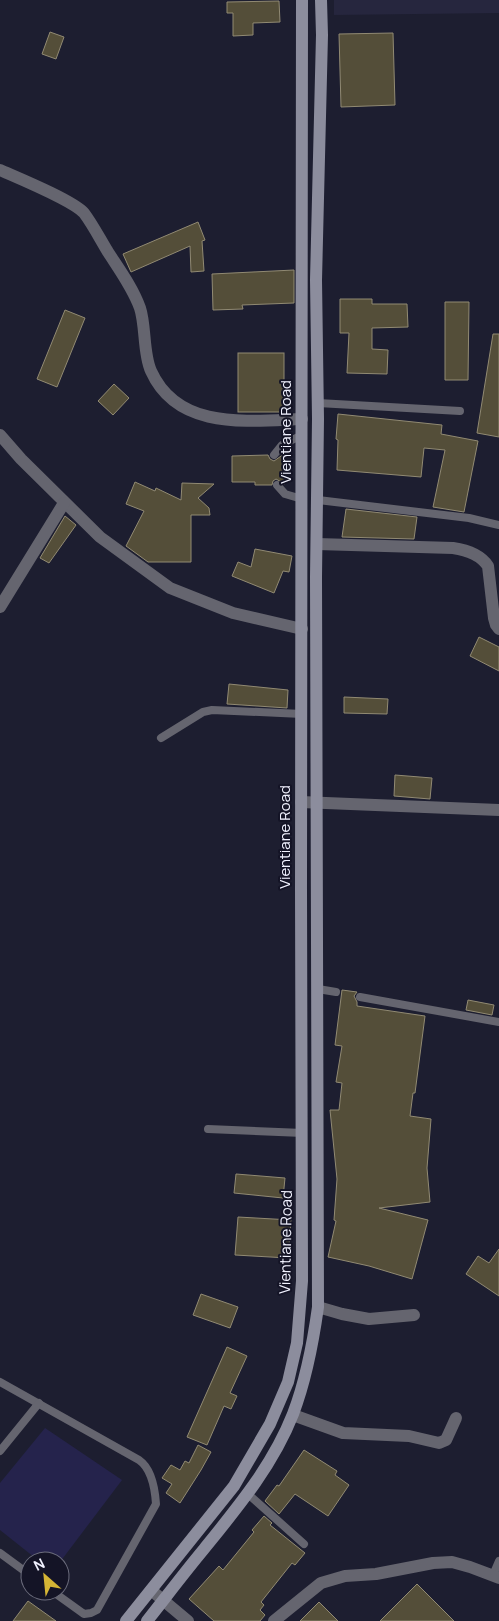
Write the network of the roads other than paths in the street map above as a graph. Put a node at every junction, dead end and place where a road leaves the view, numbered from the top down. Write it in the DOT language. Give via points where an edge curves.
graph roads {
  1 [pos="302,0"];
  2 [pos="321,0"];
  3 [pos="0,170"];
  4 [pos="318,403"];
  5 [pos="460,411"];
  6 [pos="302,419"];
  7 [pos="0,434"];
  8 [pos="302,436"];
  9 [pos="274,455"];
  10 [pos="277,485"];
  11 [pos="302,499"];
  12 [pos="318,500"];
  13 [pos="64,503"];
  14 [pos="499,525"];
  15 [pos="317,544"];
  16 [pos="0,608"];
  17 [pos="302,629"];
  18 [pos="499,629"];
  19 [pos="302,714"];
  20 [pos="161,738"];
  21 [pos="301,802"];
  22 [pos="318,802"];
  23 [pos="499,810"];
  24 [pos="318,989"];
  25 [pos="336,992"];
  26 [pos="360,997"];
  27 [pos="499,1022"];
  28 [pos="208,1129"];
  29 [pos="303,1133"];
  30 [pos="318,1307"];
  31 [pos="414,1316"];
  32 [pos="0,1382"];
  33 [pos="39,1403"];
  34 [pos="293,1414"];
  35 [pos="456,1418"];
  36 [pos="0,1451"];
  37 [pos="248,1494"];
  38 [pos="304,1544"];
  39 [pos="0,1553"];
  40 [pos="499,1561"];
  41 [pos="20,1568"];
  42 [pos="496,1576"];
  43 [pos="151,1590"];
  44 [pos="66,1601"];
  45 [pos="164,1601"];
  46 [pos="126,1621"];
  47 [pos="147,1621"];
  48 [pos="188,1621"];
  49 [pos="274,1621"];
  1 -- 6 [label="main road, Vientiane Road"];
  2 -- 4 [label="main road" via="316,280"];
  3 -- 6 [label="street" via="83,212 132,290 140,308 150,369 176,403 193,412 217,418 243,421"];
  4 -- 5 [label="lane"];
  4 -- 12 [label="main road"];
  6 -- 8 [label="main road, Vientiane Road"];
  7 -- 13 [label="street"];
  8 -- 9 [label="lane" via="282,445"];
  8 -- 11 [label="main road, Vientiane Road"];
  10 -- 11 [label="lane" via="285,494"];
  11 -- 17 [label="main road, Vientiane Road"];
  12 -- 14 [label="lane" via="469,518"];
  12 -- 15 [label="main road"];
  13 -- 16 [label="street"];
  13 -- 17 [label="street" via="100,537 170,588 232,613"];
  15 -- 18 [label="street" via="453,548 472,553 488,566 494,618"];
  15 -- 22 [label="main road"];
  17 -- 19 [label="main road, Vientiane Road"];
  19 -- 20 [label="lane" via="212,710 203,712"];
  19 -- 21 [label="main road, Vientiane Road"];
  21 -- 22 [label="street"];
  21 -- 29 [label="main road, Vientiane Road"];
  22 -- 23 [label="street"];
  22 -- 24 [label="main road"];
  24 -- 25 [label="lane"];
  24 -- 30 [label="main road"];
  26 -- 27 [label="lane"];
  28 -- 29 [label="lane"];
  29 -- 43 [label="main road, Vientiane Road" via="302,1281 297,1343 288,1382 270,1424 234,1486"];
  30 -- 31 [label="street" via="369,1319"];
  30 -- 34 [label="main road" via="306,1375"];
  32 -- 33 [label="lane"];
  33 -- 36 [label="lane"];
  33 -- 44 [label="lane" via="145,1464 155,1492 156,1504 97,1610 84,1614"];
  34 -- 35 [label="street" via="343,1433 409,1436 439,1443 446,1440"];
  34 -- 37 [label="main road" via="271,1460"];
  37 -- 38 [label="lane"];
  37 -- 45 [label="main road"];
  39 -- 41 [label="lane"];
  40 -- 42 [label="lane"];
  42 -- 49 [label="street" via="452,1562 332,1578 312,1588"];
  43 -- 45 [label="street"];
  43 -- 46 [label="main road, Vientiane Road"];
  45 -- 47 [label="main road"];
  45 -- 48 [label="street"];
}
